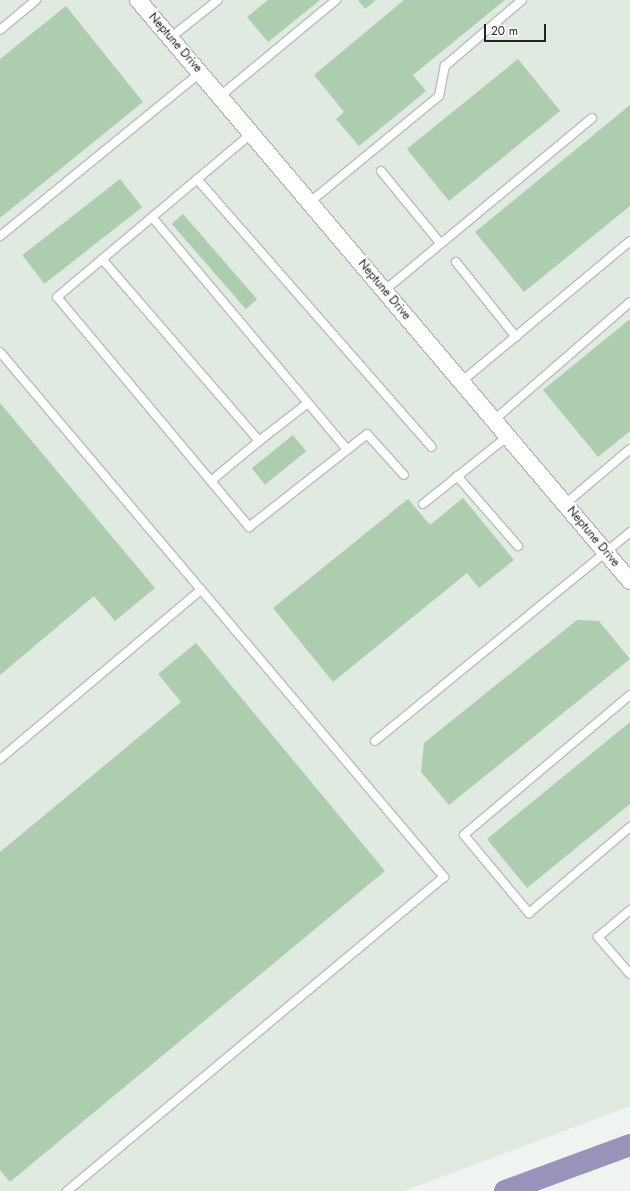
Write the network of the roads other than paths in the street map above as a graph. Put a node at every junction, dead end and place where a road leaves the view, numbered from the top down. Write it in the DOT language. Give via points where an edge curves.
graph roads {
  1 [pos="36,0"];
  2 [pos="138,0"];
  3 [pos="218,0"];
  4 [pos="336,0"];
  5 [pos="522,0"];
  6 [pos="0,30"];
  7 [pos="170,38"];
  8 [pos="200,73"];
  9 [pos="220,96"];
  10 [pos="592,118"];
  11 [pos="252,134"];
  12 [pos="380,171"];
  13 [pos="197,179"];
  14 [pos="310,202"];
  15 [pos="152,217"];
  16 [pos="0,236"];
  17 [pos="630,241"];
  18 [pos="441,244"];
  19 [pos="102,259"];
  20 [pos="456,262"];
  21 [pos="385,290"];
  22 [pos="630,302"];
  23 [pos="516,337"];
  24 [pos="0,352"];
  25 [pos="462,382"];
  26 [pos="308,403"];
  27 [pos="494,420"];
  28 [pos="508,436"];
  29 [pos="260,441"];
  30 [pos="432,447"];
  31 [pos="347,449"];
  32 [pos="630,449"];
  33 [pos="404,475"];
  34 [pos="457,476"];
  35 [pos="211,481"];
  36 [pos="422,504"];
  37 [pos="565,504"];
  38 [pos="630,532"];
  39 [pos="518,546"];
  40 [pos="605,552"];
  41 [pos="630,581"];
  42 [pos="201,590"];
  43 [pos="630,695"];
  44 [pos="375,741"];
  45 [pos="0,760"];
  46 [pos="630,827"];
  47 [pos="630,910"];
  48 [pos="630,974"];
  49 [pos="67,1191"];
  1 -- 6 [label="lane"];
  2 -- 7 [label="street, Neptune Drive"];
  3 -- 7 [label="lane"];
  4 -- 9 [label="lane"];
  5 -- 14 [label="lane" via="445,66 439,96"];
  7 -- 8 [label="street, Neptune Drive"];
  8 -- 9 [label="street, Neptune Drive"];
  8 -- 16 [label="lane"];
  9 -- 11 [label="street, Neptune Drive"];
  10 -- 18 [label="lane"];
  11 -- 13 [label="lane"];
  11 -- 14 [label="street, Neptune Drive"];
  12 -- 18 [label="lane"];
  13 -- 15 [label="lane"];
  13 -- 30 [label="lane"];
  14 -- 21 [label="street, Neptune Drive"];
  15 -- 19 [label="lane"];
  15 -- 26 [label="lane"];
  17 -- 23 [label="lane"];
  18 -- 21 [label="lane"];
  19 -- 29 [label="lane"];
  19 -- 35 [label="lane" via="57,297"];
  20 -- 23 [label="lane"];
  21 -- 25 [label="street, Neptune Drive"];
  22 -- 27 [label="lane"];
  23 -- 25 [label="lane"];
  24 -- 42 [label="lane"];
  25 -- 27 [label="street, Neptune Drive"];
  26 -- 29 [label="lane"];
  26 -- 31 [label="lane"];
  27 -- 28 [label="street, Neptune Drive"];
  28 -- 34 [label="lane"];
  28 -- 37 [label="street, Neptune Drive"];
  29 -- 35 [label="lane"];
  31 -- 33 [label="lane" via="367,434"];
  31 -- 35 [label="lane" via="249,527"];
  32 -- 37 [label="lane"];
  34 -- 36 [label="lane"];
  34 -- 39 [label="lane"];
  37 -- 40 [label="street, Neptune Drive"];
  38 -- 40 [label="lane"];
  40 -- 41 [label="street, Neptune Drive"];
  40 -- 44 [label="lane"];
  42 -- 45 [label="lane"];
  42 -- 49 [label="lane" via="444,877"];
  43 -- 46 [label="lane" via="464,835 529,913"];
  47 -- 48 [label="lane" via="598,937"];
}
